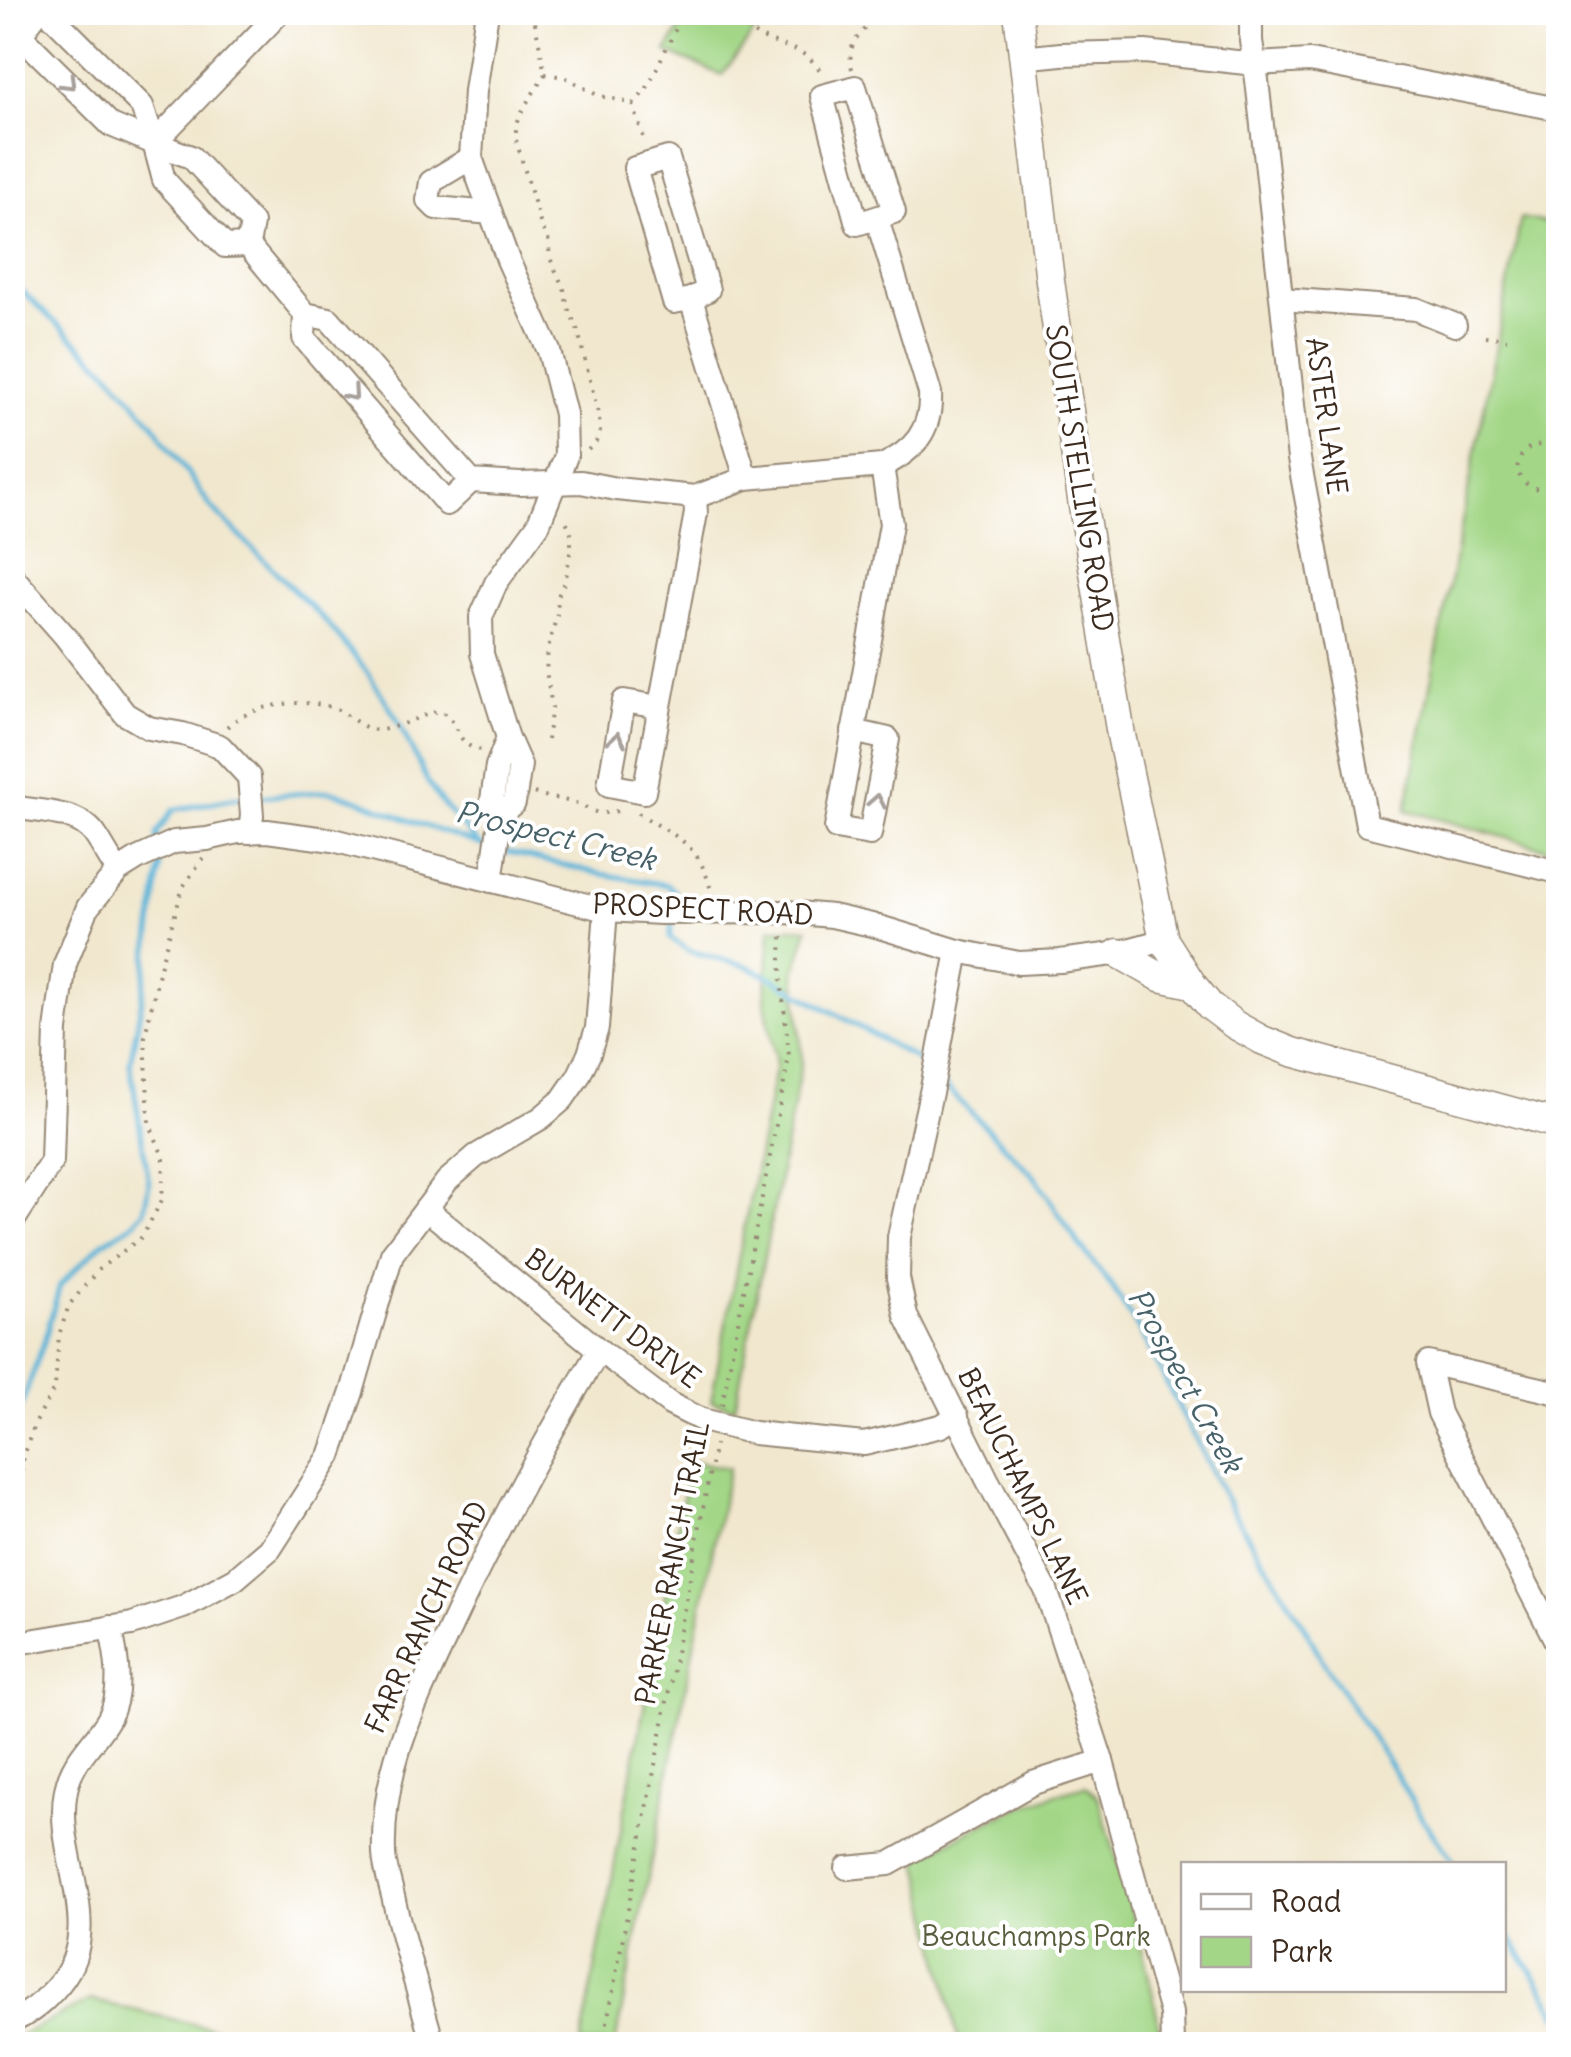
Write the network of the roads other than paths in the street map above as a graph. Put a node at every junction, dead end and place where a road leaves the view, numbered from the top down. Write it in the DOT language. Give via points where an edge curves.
graph roads {
  1 [pos="38,12"];
  2 [pos="48,12"];
  3 [pos="280,12"];
  4 [pos="487,12"];
  5 [pos="1018,12"];
  6 [pos="1251,12"];
  7 [pos="1022,58"];
  8 [pos="1255,64"];
  9 [pos="1558,108"];
  10 [pos="154,143"];
  11 [pos="471,158"];
  12 [pos="491,212"];
  13 [pos="877,219"];
  14 [pos="248,245"];
  15 [pos="691,299"];
  16 [pos="1282,299"];
  17 [pos="305,314"];
  18 [pos="1456,325"];
  19 [pos="882,466"];
  20 [pos="746,478"];
  21 [pos="472,481"];
  22 [pos="555,482"];
  23 [pos="694,497"];
  24 [pos="12,576"];
  25 [pos="659,708"];
  26 [pos="853,731"];
  27 [pos="12,807"];
  28 [pos="251,811"];
  29 [pos="495,860"];
  30 [pos="118,872"];
  31 [pos="1558,872"];
  32 [pos="606,910"];
  33 [pos="1164,940"];
  34 [pos="958,951"];
  35 [pos="1118,954"];
  36 [pos="1192,984"];
  37 [pos="1558,1124"];
  38 [pos="426,1209"];
  39 [pos="12,1223"];
  40 [pos="600,1350"];
  41 [pos="1558,1393"];
  42 [pos="957,1416"];
  43 [pos="110,1627"];
  44 [pos="12,1644"];
  45 [pos="1558,1645"];
  46 [pos="1102,1761"];
  47 [pos="847,1868"];
  48 [pos="12,2021"];
  49 [pos="433,2044"];
  50 [pos="1172,2044"];
  1 -- 10 [label="street, one-way" via="20,34 110,125"];
  2 -- 10 [label="street" via="142,106"];
  3 -- 10 [label="street"];
  4 -- 11 [label="street"];
  5 -- 7 [label="main road, SOUTH STELLING ROAD"];
  6 -- 8 [label="street, ASTER LANE"];
  7 -- 8 [label="street" via="1146,52"];
  7 -- 33 [label="main road, SOUTH STELLING ROAD" via="1082,506 1120,735"];
  8 -- 9 [label="street" via="1310,61"];
  8 -- 16 [label="street, ASTER LANE"];
  10 -- 14 [label="street" via="164,180 225,246"];
  10 -- 14 [label="street" via="191,157 252,223"];
  11 -- 12 [label="street"];
  11 -- 12 [label="street" via="431,182 428,200 436,208"];
  12 -- 22 [label="street" via="549,351 565,414 566,456"];
  13 -- 13 [label="street" via="894,212 856,87 822,96 857,224"];
  13 -- 19 [label="street" via="930,393 918,441"];
  14 -- 17 [label="street"];
  15 -- 15 [label="street" via="708,290 668,158 635,168 674,302"];
  15 -- 20 [label="street"];
  16 -- 18 [label="street" via="1416,308"];
  16 -- 31 [label="street, ASTER LANE" via="1299,459 1367,825"];
  17 -- 21 [label="street" via="329,318"];
  17 -- 21 [label="street, one-way" via="304,338 447,504"];
  19 -- 20 [label="street"];
  19 -- 26 [label="street" via="891,524"];
  20 -- 23 [label="street"];
  21 -- 22 [label="street"];
  22 -- 23 [label="street"];
  22 -- 29 [label="street" via="538,525 496,582 482,617 499,745 492,800 501,814"];
  23 -- 25 [label="street"];
  24 -- 28 [label="street" via="125,714 149,728 220,746 249,777"];
  27 -- 30 [label="street" via="76,818 95,833"];
  28 -- 29 [label="street, PROSPECT ROAD" via="267,831"];
  28 -- 30 [label="street, PROSPECT ROAD" via="238,832 174,842"];
  29 -- 32 [label="street, PROSPECT ROAD"];
  30 -- 39 [label="street, PROSPECT ROAD" via="88,907 65,964 52,1161"];
  32 -- 34 [label="street, PROSPECT ROAD" via="832,916"];
  32 -- 38 [label="street" via="597,1028 578,1076 562,1100 476,1156"];
  33 -- 35 [label="street, PROSPECT ROAD"];
  33 -- 36 [label="main road"];
  34 -- 35 [label="street, PROSPECT ROAD" via="1020,963"];
  34 -- 42 [label="street, BEAUCHAMPS LANE" via="899,1238 898,1278 906,1316"];
  35 -- 36 [label="main road" via="1160,977"];
  36 -- 37 [label="main road" via="1235,1025 1292,1052"];
  38 -- 40 [label="street, BURNETT DRIVE"];
  38 -- 43 [label="street" via="392,1254 330,1456 270,1549 235,1579 183,1607"];
  40 -- 42 [label="street, BURNETT DRIVE" via="670,1404 754,1433 864,1444"];
  40 -- 49 [label="street, FARR RANCH ROAD" via="468,1590 394,1758 384,1858"];
  41 -- 45 [label="street" via="1428,1363 1439,1413"];
  42 -- 46 [label="street, BEAUCHAMPS LANE" via="1046,1590"];
  43 -- 44 [label="street"];
  43 -- 48 [label="street" via="117,1684 110,1716 66,1788 78,1947 50,1995"];
  46 -- 47 [label="street" via="1033,1783 889,1864"];
  46 -- 50 [label="street, BEAUCHAMPS LANE" via="1171,2012"];
}
